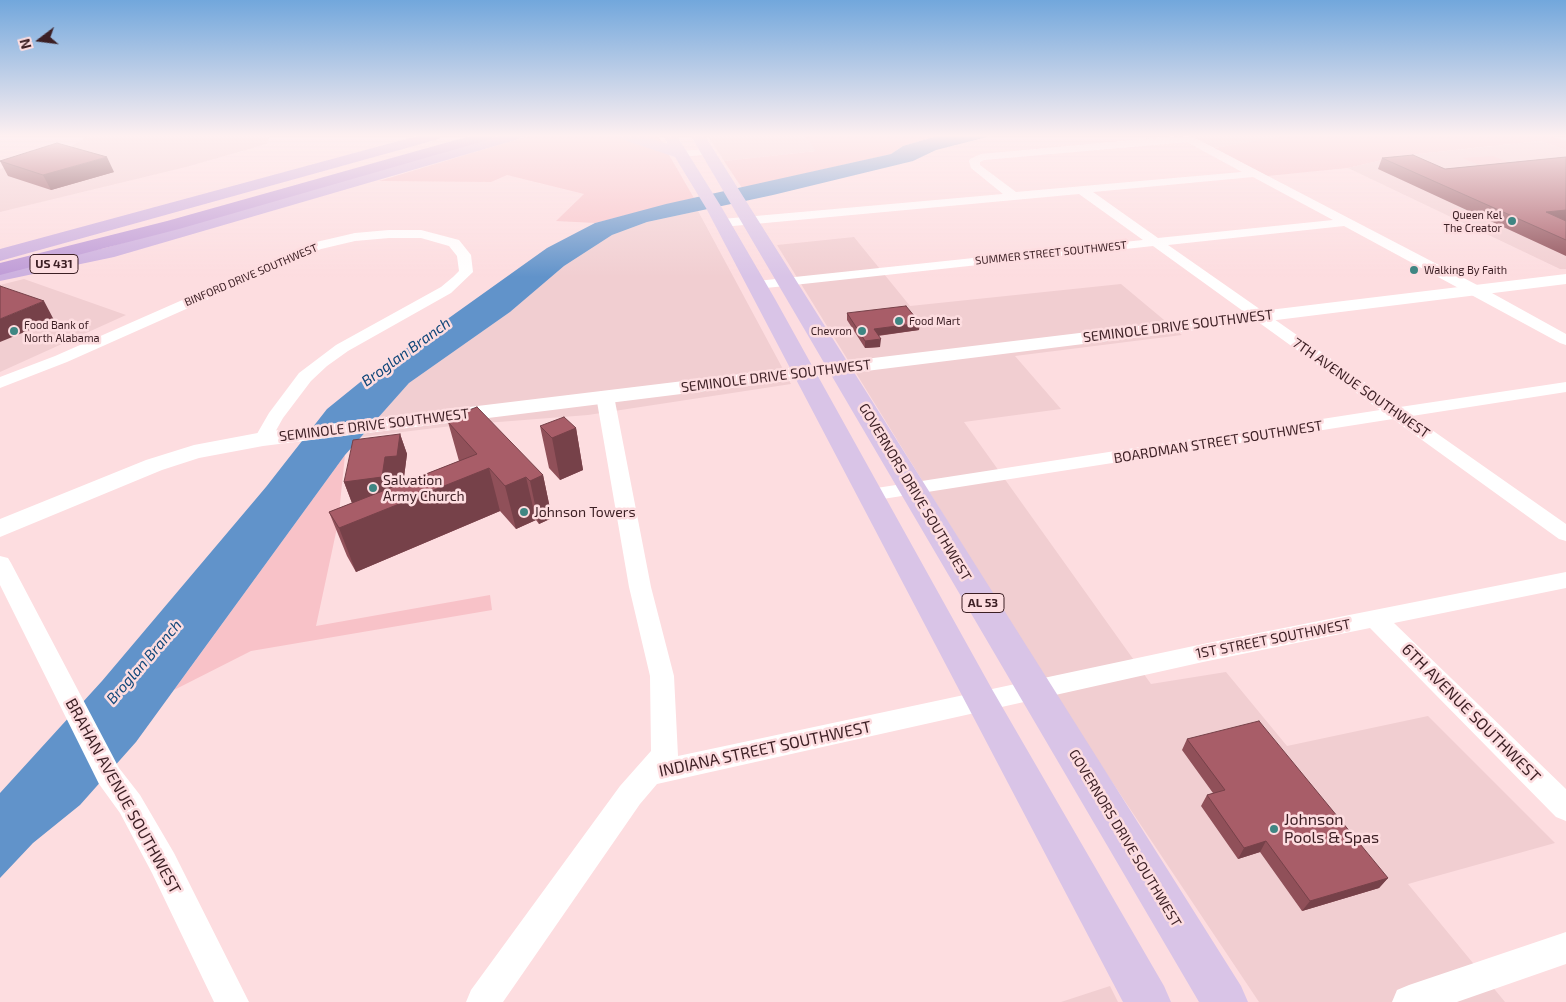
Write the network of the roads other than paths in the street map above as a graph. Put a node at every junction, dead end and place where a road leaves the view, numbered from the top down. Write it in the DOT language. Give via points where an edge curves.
graph roads {
  1 [pos="265,183"];
  2 [pos="296,183"];
  3 [pos="322,183"];
  4 [pos="355,183"];
  5 [pos="706,183"];
  6 [pos="719,183"];
  7 [pos="997,183"];
  8 [pos="1160,183"];
  9 [pos="1271,183"];
  10 [pos="1082,190"];
  11 [pos="1015,197"];
  12 [pos="727,206"];
  13 [pos="1345,222"];
  14 [pos="104,226"];
  15 [pos="1154,241"];
  16 [pos="0,250"];
  17 [pos="108,253"];
  18 [pos="0,255"];
  19 [pos="0,261"];
  20 [pos="0,269"];
  21 [pos="0,275"];
  22 [pos="1566,279"];
  23 [pos="0,281"];
  24 [pos="788,282"];
  25 [pos="757,285"];
  26 [pos="1476,290"];
  27 [pos="1260,316"];
  28 [pos="1566,340"];
  29 [pos="841,369"];
  30 [pos="806,374"];
  31 [pos="0,383"];
  32 [pos="1566,387"];
  33 [pos="605,396"];
  34 [pos="1397,414"];
  35 [pos="263,439"];
  36 [pos="914,488"];
  37 [pos="870,496"];
  38 [pos="0,529"];
  39 [pos="1566,534"];
  40 [pos="0,564"];
  41 [pos="1566,580"];
  42 [pos="1375,619"];
  43 [pos="1034,690"];
  44 [pos="981,701"];
  45 [pos="648,774"];
  46 [pos="1566,808"];
  47 [pos="1566,948"];
  48 [pos="232,1002"];
  49 [pos="483,1002"];
  50 [pos="1148,1002"];
  51 [pos="1225,1002"];
  52 [pos="1409,1002"];
  1 -- 14 [label="highway, US 431"];
  2 -- 19 [label="highway"];
  3 -- 20 [label="highway"];
  4 -- 17 [label="highway, US 431"];
  5 -- 12 [label="main road, GOVERNORS DRIVE SOUTHWEST / AL 53"];
  6 -- 12 [label="main road, GOVERNORS DRIVE SOUTHWEST / AL 53"];
  7 -- 11 [label="street"];
  8 -- 10 [label="street"];
  9 -- 13 [label="street"];
  10 -- 11 [label="street"];
  10 -- 15 [label="street, 7TH AVENUE SOUTHWEST"];
  11 -- 12 [label="street"];
  12 -- 24 [label="main road, GOVERNORS DRIVE SOUTHWEST / AL 53"];
  12 -- 25 [label="main road, GOVERNORS DRIVE SOUTHWEST / AL 53"];
  13 -- 15 [label="street, SUMMER STREET SOUTHWEST"];
  13 -- 26 [label="street"];
  14 -- 16 [label="highway"];
  14 -- 18 [label="highway, US 431"];
  15 -- 24 [label="street, SUMMER STREET SOUTHWEST"];
  15 -- 27 [label="street, 7TH AVENUE SOUTHWEST"];
  17 -- 21 [label="highway, US 431"];
  17 -- 23 [label="highway"];
  22 -- 26 [label="street, SEMINOLE DRIVE SOUTHWEST"];
  24 -- 25 [label="street, SUMMER STREET SOUTHWEST"];
  24 -- 29 [label="main road, GOVERNORS DRIVE SOUTHWEST / AL 53"];
  25 -- 30 [label="main road, GOVERNORS DRIVE SOUTHWEST / AL 53"];
  26 -- 27 [label="street, SEMINOLE DRIVE SOUTHWEST"];
  26 -- 28 [label="street"];
  27 -- 29 [label="street, SEMINOLE DRIVE SOUTHWEST"];
  27 -- 34 [label="street, 7TH AVENUE SOUTHWEST"];
  29 -- 30 [label="street, SEMINOLE DRIVE SOUTHWEST"];
  29 -- 36 [label="main road, GOVERNORS DRIVE SOUTHWEST / AL 53"];
  30 -- 33 [label="street, SEMINOLE DRIVE SOUTHWEST"];
  30 -- 37 [label="main road, GOVERNORS DRIVE SOUTHWEST / AL 53"];
  31 -- 35 [label="street, BINFORD DRIVE SOUTHWEST" via="317,246 355,237 389,234 421,234 454,243 464,255 466,272 446,290 342,348 304,377"];
  32 -- 34 [label="street, BOARDMAN STREET SOUTHWEST"];
  33 -- 35 [label="street, SEMINOLE DRIVE SOUTHWEST"];
  33 -- 45 [label="street" via="640,587 662,676 665,755"];
  34 -- 36 [label="street, BOARDMAN STREET SOUTHWEST"];
  34 -- 39 [label="street, 7TH AVENUE SOUTHWEST"];
  35 -- 38 [label="street, SEMINOLE DRIVE SOUTHWEST" via="194,452 154,465"];
  36 -- 37 [label="street, BOARDMAN STREET SOUTHWEST"];
  36 -- 43 [label="main road, GOVERNORS DRIVE SOUTHWEST / AL 53"];
  37 -- 44 [label="main road, GOVERNORS DRIVE SOUTHWEST / AL 53"];
  40 -- 48 [label="street, BRAHAN AVENUE SOUTHWEST" via="109,776 130,804 163,863"];
  41 -- 42 [label="street, 1ST STREET SOUTHWEST"];
  42 -- 43 [label="street, 1ST STREET SOUTHWEST"];
  42 -- 46 [label="street, 6TH AVENUE SOUTHWEST"];
  43 -- 44 [label="street, 1ST STREET SOUTHWEST"];
  43 -- 51 [label="main road, GOVERNORS DRIVE SOUTHWEST / AL 53"];
  44 -- 45 [label="street, INDIANA STREET SOUTHWEST"];
  44 -- 50 [label="main road, GOVERNORS DRIVE SOUTHWEST / AL 53"];
  45 -- 49 [label="street, INDIANA STREET SOUTHWEST"];
  47 -- 52 [label="street"];
}
